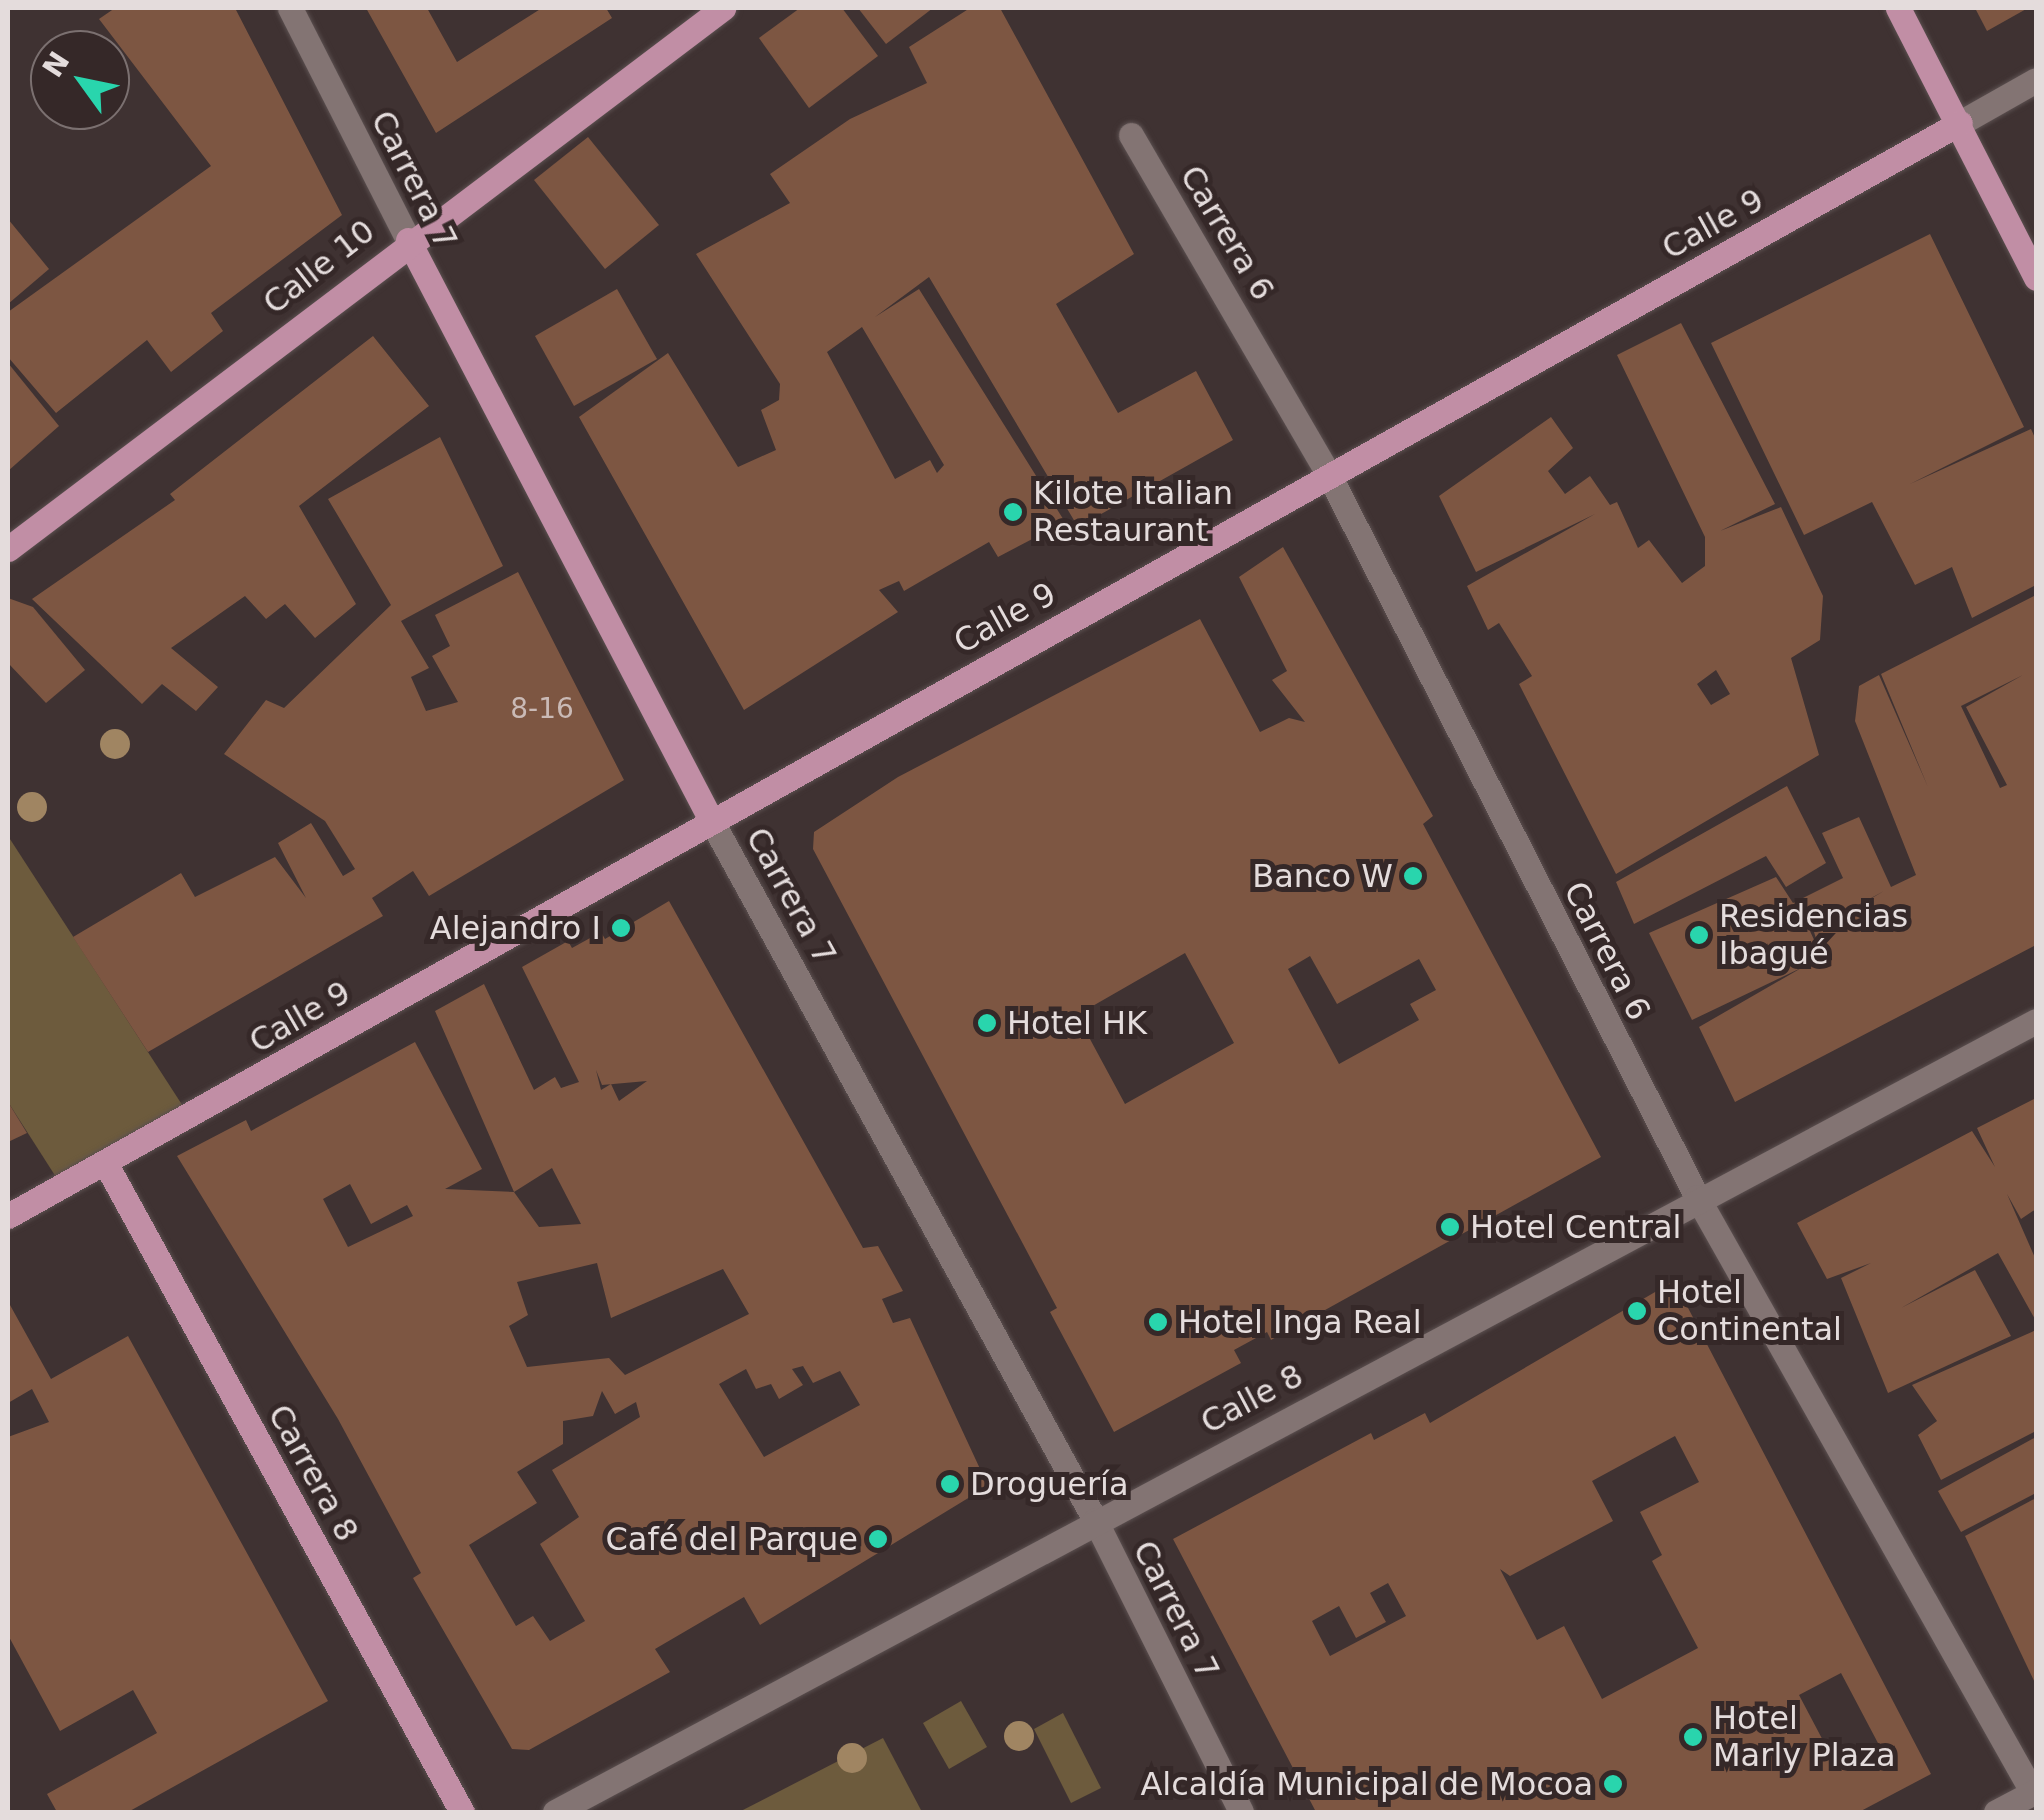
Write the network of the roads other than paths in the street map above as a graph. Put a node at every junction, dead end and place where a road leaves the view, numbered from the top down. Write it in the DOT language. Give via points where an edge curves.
graph roads {
  1 [pos="290,8"];
  2 [pos="723,8"];
  3 [pos="1898,8"];
  4 [pos="2036,80"];
  5 [pos="1960,123"];
  6 [pos="1131,134"];
  7 [pos="408,240"];
  8 [pos="2036,278"];
  9 [pos="1329,475"];
  10 [pos="8,549"];
  11 [pos="710,820"];
  12 [pos="2036,1021"];
  13 [pos="107,1166"];
  14 [pos="1697,1198"];
  15 [pos="8,1216"];
  16 [pos="1095,1520"];
  17 [pos="2035,1792"];
  18 [pos="462,1812"];
  19 [pos="555,1812"];
  20 [pos="1241,1812"];
  21 [pos="1996,1812"];
  1 -- 7 [label="street, Carrera 7"];
  2 -- 7 [label="main road, Calle 10"];
  3 -- 5 [label="main road"];
  4 -- 5 [label="street, Calle 9"];
  5 -- 8 [label="main road"];
  5 -- 9 [label="main road, Calle 9"];
  6 -- 9 [label="street, Carrera 6"];
  7 -- 10 [label="main road, Calle 10"];
  7 -- 11 [label="main road, Carrera 7"];
  9 -- 11 [label="main road, Calle 9"];
  9 -- 14 [label="street, Carrera 6"];
  11 -- 13 [label="main road, Calle 9"];
  11 -- 16 [label="street, Carrera 7"];
  12 -- 14 [label="street, Calle 8"];
  13 -- 15 [label="main road, Calle 9"];
  13 -- 18 [label="main road, Carrera 8"];
  14 -- 16 [label="street, Calle 8"];
  14 -- 17 [label="street, Carrera 6"];
  16 -- 19 [label="street, Calle 8"];
  16 -- 20 [label="street, Carrera 7"];
  17 -- 21 [label="street"];
}
